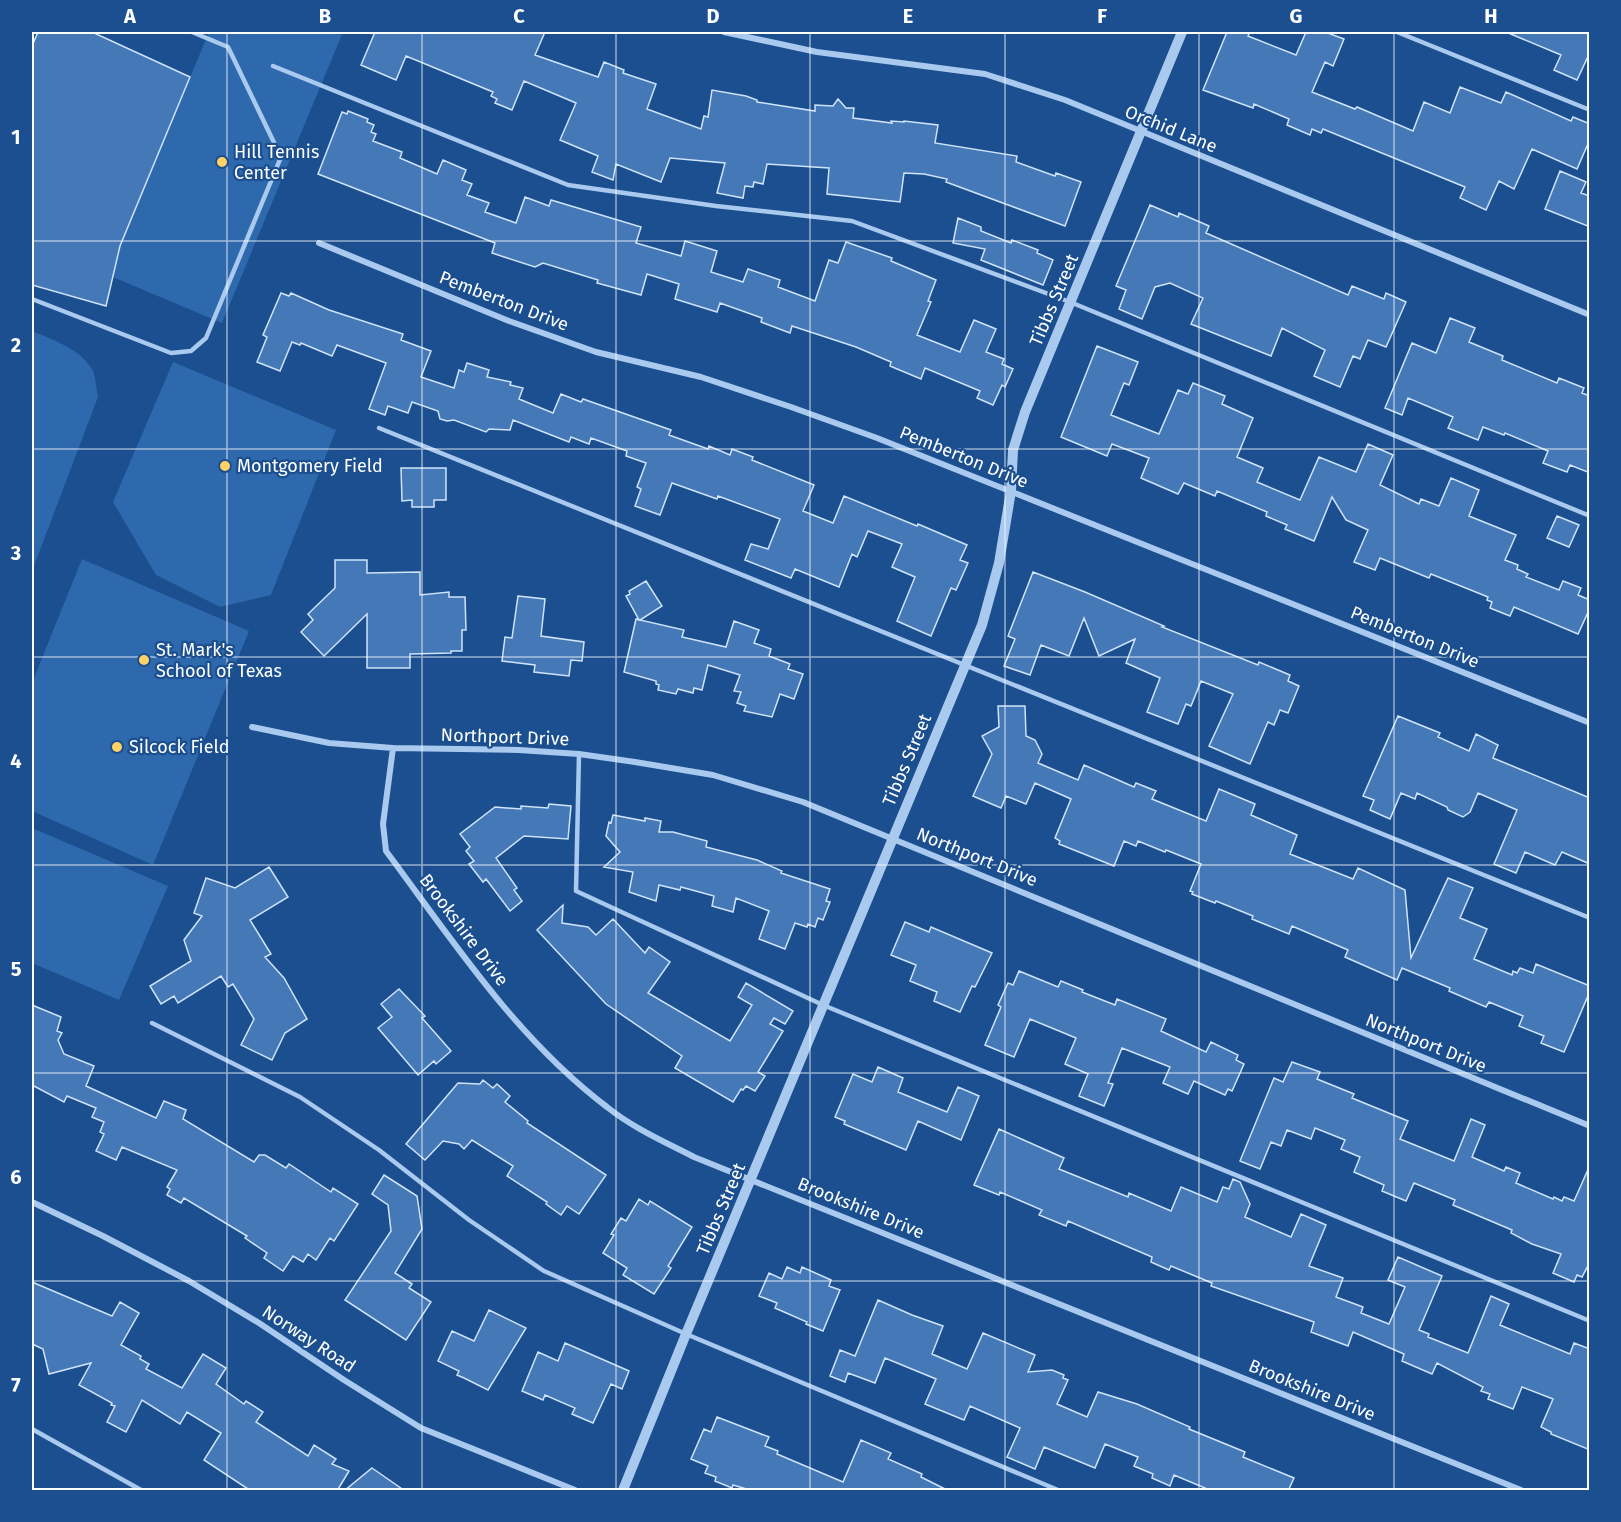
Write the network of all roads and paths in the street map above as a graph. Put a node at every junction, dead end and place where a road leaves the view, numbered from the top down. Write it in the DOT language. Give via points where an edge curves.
graph roads {
  1 [pos="192,32"];
  2 [pos="724,32"];
  3 [pos="1182,32"];
  4 [pos="1397,32"];
  5 [pos="273,66"];
  6 [pos="1590,110"];
  7 [pos="1141,133"];
  8 [pos="319,243"];
  9 [pos="32,299"];
  10 [pos="1070,302"];
  11 [pos="1590,315"];
  12 [pos="379,428"];
  13 [pos="1011,491"];
  14 [pos="1590,516"];
  15 [pos="965,666"];
  16 [pos="1590,723"];
  17 [pos="252,727"];
  18 [pos="393,748"];
  19 [pos="579,754"];
  20 [pos="892,838"];
  21 [pos="1590,918"];
  22 [pos="823,1005"];
  23 [pos="152,1023"];
  24 [pos="1590,1126"];
  25 [pos="752,1180"];
  26 [pos="32,1202"];
  27 [pos="1590,1321"];
  28 [pos="686,1334"];
  29 [pos="32,1429"];
  30 [pos="141,1491"];
  31 [pos="575,1491"];
  32 [pos="623,1491"];
  33 [pos="1058,1491"];
  34 [pos="1521,1491"];
  1 -- 9 [label="lane" via="228,46 281,157 206,338 191,351 171,353"];
  2 -- 7 [label="street, Orchid Lane" via="818,52 985,74 1065,100"];
  3 -- 7 [label="street, Tibbs Street"];
  4 -- 6 [label="lane"];
  5 -- 10 [label="lane" via="568,184 852,221"];
  7 -- 10 [label="street, Tibbs Street"];
  7 -- 11 [label="street, Orchid Lane"];
  8 -- 13 [label="street, Pemberton Drive" via="520,325 596,352 701,377 790,407"];
  10 -- 13 [label="street, Tibbs Street" via="1013,450"];
  10 -- 14 [label="lane"];
  12 -- 15 [label="lane"];
  13 -- 15 [label="street, Tibbs Street" via="999,563 982,625"];
  13 -- 16 [label="street, Pemberton Drive"];
  15 -- 20 [label="street, Tibbs Street"];
  15 -- 21 [label="lane"];
  17 -- 18 [label="street, Northport Drive" via="329,743"];
  18 -- 19 [label="street, Northport Drive"];
  18 -- 25 [label="street, Brookshire Drive" via="383,824 386,851 506,1010 557,1065 607,1108 694,1157"];
  19 -- 20 [label="street, Northport Drive" via="713,775 803,802"];
  19 -- 22 [label="lane" via="576,891"];
  20 -- 22 [label="street, Tibbs Street"];
  20 -- 24 [label="street, Northport Drive"];
  22 -- 25 [label="street, Tibbs Street"];
  22 -- 27 [label="lane"];
  23 -- 28 [label="lane" via="300,1097 544,1271"];
  25 -- 28 [label="street, Tibbs Street"];
  25 -- 34 [label="street, Brookshire Drive"];
  26 -- 31 [label="street, Norway Road" via="189,1281 421,1428"];
  28 -- 32 [label="street, Tibbs Street"];
  28 -- 33 [label="lane"];
  29 -- 30 [label="lane"];
}
